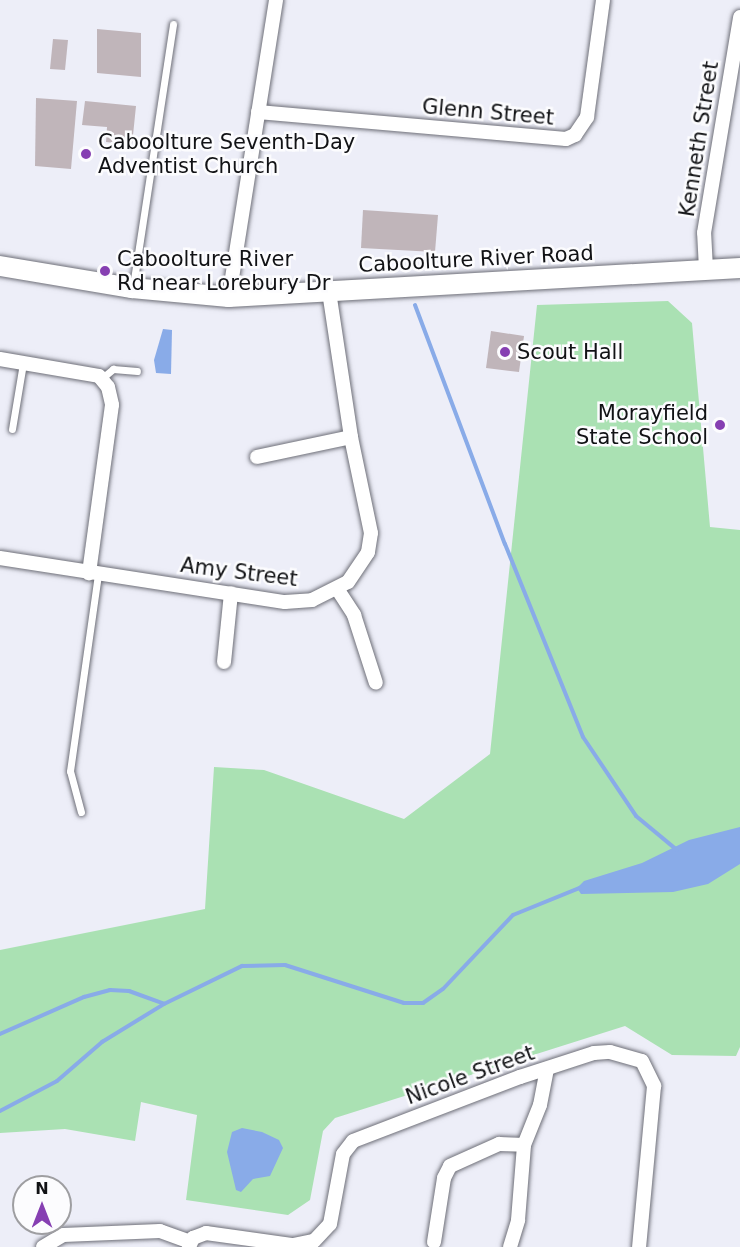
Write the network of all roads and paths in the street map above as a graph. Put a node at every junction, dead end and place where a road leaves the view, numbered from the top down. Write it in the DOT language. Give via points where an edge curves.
graph roads {
  1 [pos="276,0"];
  2 [pos="603,0"];
  3 [pos="740,17"];
  4 [pos="173,24"];
  5 [pos="735,79"];
  6 [pos="258,112"];
  7 [pos="0,266"];
  8 [pos="740,267"];
  9 [pos="706,269"];
  10 [pos="132,288"];
  11 [pos="329,291"];
  12 [pos="229,297"];
  13 [pos="0,359"];
  14 [pos="23,363"];
  15 [pos="137,371"];
  16 [pos="101,379"];
  17 [pos="12,429"];
  18 [pos="351,437"];
  19 [pos="256,457"];
  20 [pos="0,558"];
  21 [pos="93,574"];
  22 [pos="338,590"];
  23 [pos="231,593"];
  24 [pos="224,663"];
  25 [pos="376,683"];
  26 [pos="81,812"];
  27 [pos="547,1069"];
  28 [pos="524,1145"];
  29 [pos="192,1242"];
  30 [pos="434,1242"];
  31 [pos="309,1245"];
  32 [pos="43,1247"];
  33 [pos="510,1247"];
  34 [pos="639,1247"];
  1 -- 6 [label="street"];
  2 -- 6 [label="street, Glenn Street" via="586,117 574,135 566,139"];
  3 -- 5 [label="street, Kenneth Street"];
  4 -- 10 [label="lane"];
  5 -- 9 [label="street, Kenneth Street" via="704,233"];
  6 -- 12 [label="street"];
  7 -- 10 [label="main road, Caboolture River Road"];
  8 -- 9 [label="main road, Caboolture River Road"];
  9 -- 11 [label="main road, Caboolture River Road"];
  10 -- 12 [label="main road, Caboolture River Road"];
  11 -- 12 [label="main road, Caboolture River Road"];
  11 -- 18 [label="street"];
  13 -- 14 [label="street"];
  14 -- 16 [label="street"];
  14 -- 17 [label="lane"];
  15 -- 16 [label="lane" via="113,369"];
  16 -- 21 [label="street" via="108,387 112,405"];
  18 -- 19 [label="street"];
  18 -- 22 [label="street" via="371,533 368,552 360,566"];
  20 -- 21 [label="street, Amy Street"];
  21 -- 23 [label="street, Amy Street"];
  21 -- 26 [label="lane" via="70,771"];
  22 -- 23 [label="street, Amy Street" via="299,602"];
  22 -- 25 [label="street" via="354,615"];
  23 -- 24 [label="street"];
  27 -- 28 [label="street" via="540,1106"];
  27 -- 31 [label="street, Nicole Street" via="353,1141 343,1154 330,1224"];
  27 -- 34 [label="street, Nicole Street" via="594,1053 610,1052 634,1056 649,1069 654,1094"];
  28 -- 30 [label="street" via="499,1144 450,1166 444,1178"];
  28 -- 33 [label="street" via="518,1220"];
  29 -- 31 [label="street, Nicole Street" via="214,1233"];
  29 -- 32 [label="street" via="160,1231 63,1235"];
}
